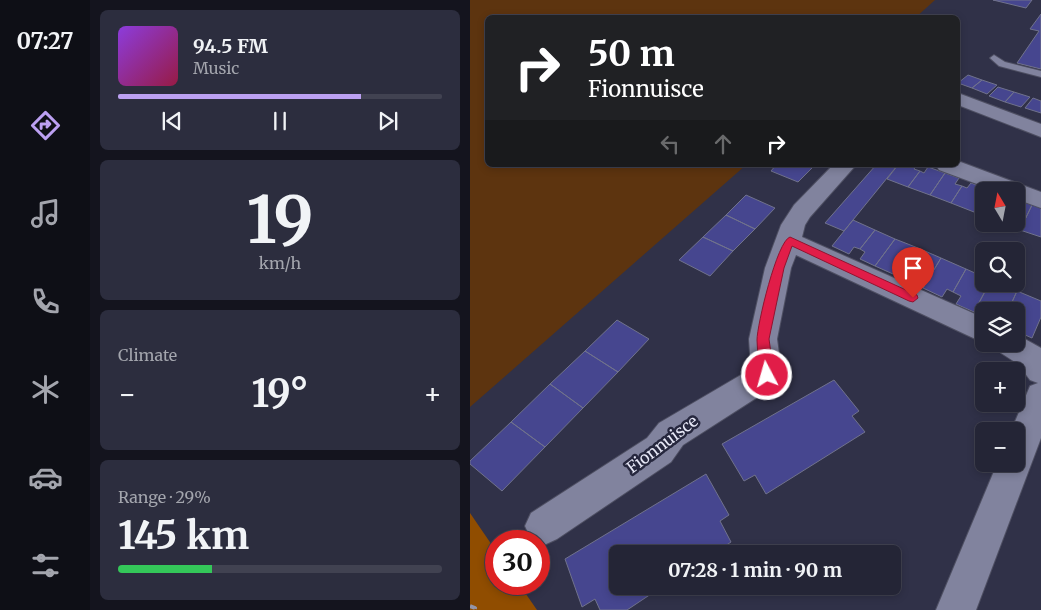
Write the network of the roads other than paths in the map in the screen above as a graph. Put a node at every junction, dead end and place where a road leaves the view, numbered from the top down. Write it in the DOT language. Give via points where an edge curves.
graph roads {
  1 [pos="994,58"];
  2 [pos="1041,74"];
  3 [pos="960,100"];
  4 [pos="1041,131"];
  5 [pos="843,167"];
  6 [pos="952,167"];
  7 [pos="1041,200"];
  8 [pos="790,240"];
  9 [pos="975,327"];
  10 [pos="1024,352"];
  11 [pos="1041,371"];
  12 [pos="1041,396"];
  13 [pos="1025,436"];
  14 [pos="1011,472"];
  15 [pos="544,526"];
  16 [pos="956,610"];
  1 -- 2 [label="lane" via="1002,64"];
  3 -- 4 [label="street"];
  5 -- 8 [label="street, Fionnuisce" via="802,211 793,225"];
  6 -- 7 [label="street"];
  8 -- 9 [label="street"];
  8 -- 15 [label="street, Fionnuisce" via="778,268 763,339 767,375 671,434 659,450"];
  10 -- 11 [label="street"];
  12 -- 13 [label="street"];
  14 -- 16 [label="street"];
}
